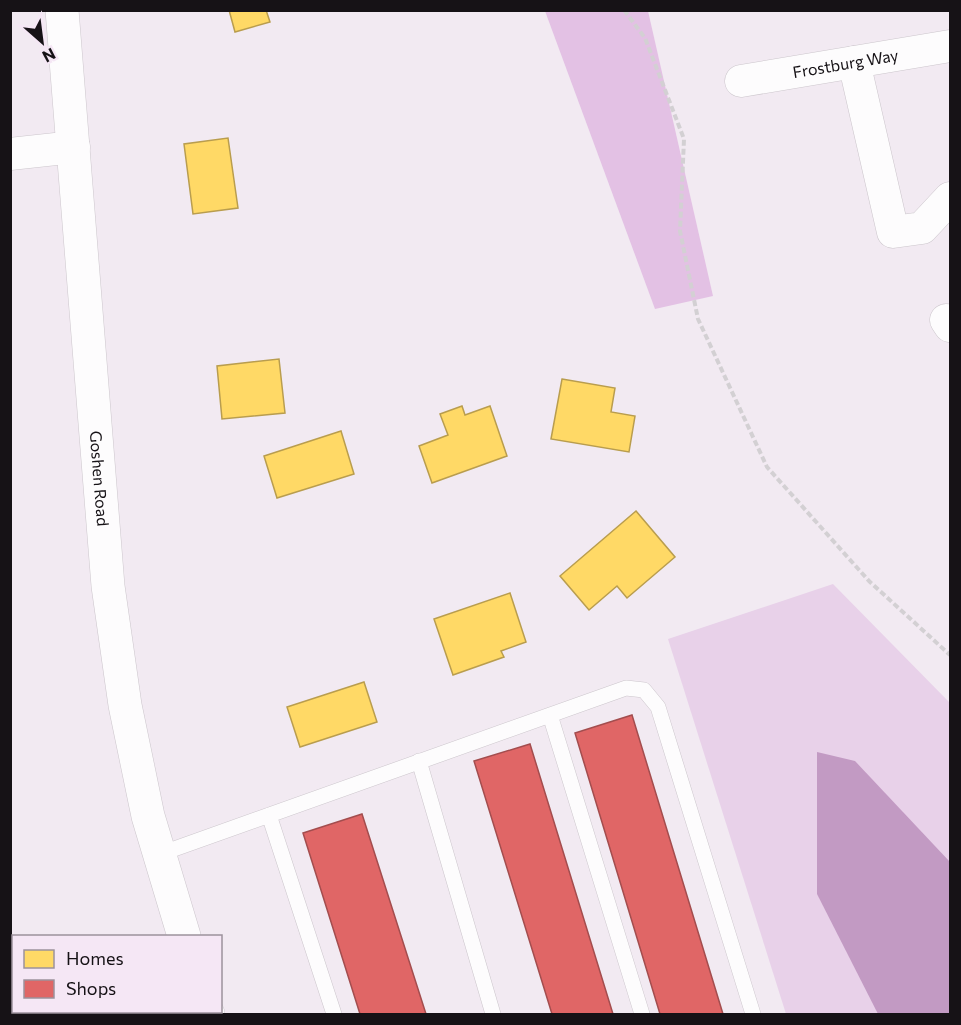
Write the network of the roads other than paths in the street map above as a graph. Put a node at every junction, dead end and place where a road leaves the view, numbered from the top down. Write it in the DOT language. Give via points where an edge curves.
graph roads {
  1 [pos="62,10"];
  2 [pos="951,46"];
  3 [pos="854,62"];
  4 [pos="741,81"];
  5 [pos="74,147"];
  6 [pos="10,154"];
  7 [pos="951,198"];
  8 [pos="550,715"];
  9 [pos="419,762"];
  10 [pos="269,815"];
  11 [pos="159,854"];
  12 [pos="184,935"];
  13 [pos="334,1014"];
  14 [pos="493,1014"];
  15 [pos="642,1014"];
  16 [pos="753,1014"];
  1 -- 5 [label="street, Goshen Road"];
  2 -- 3 [label="street, Frostburg Way"];
  3 -- 4 [label="street, Frostburg Way"];
  3 -- 7 [label="street" via="893,232 922,228"];
  5 -- 6 [label="street"];
  5 -- 11 [label="street, Goshen Road" via="108,586 124,705"];
  8 -- 9 [label="lane"];
  8 -- 15 [label="lane"];
  8 -- 16 [label="lane" via="626,688 644,690 657,707"];
  9 -- 10 [label="lane"];
  9 -- 14 [label="lane"];
  10 -- 11 [label="lane"];
  10 -- 13 [label="lane"];
  11 -- 12 [label="street, Goshen Road"];
}
